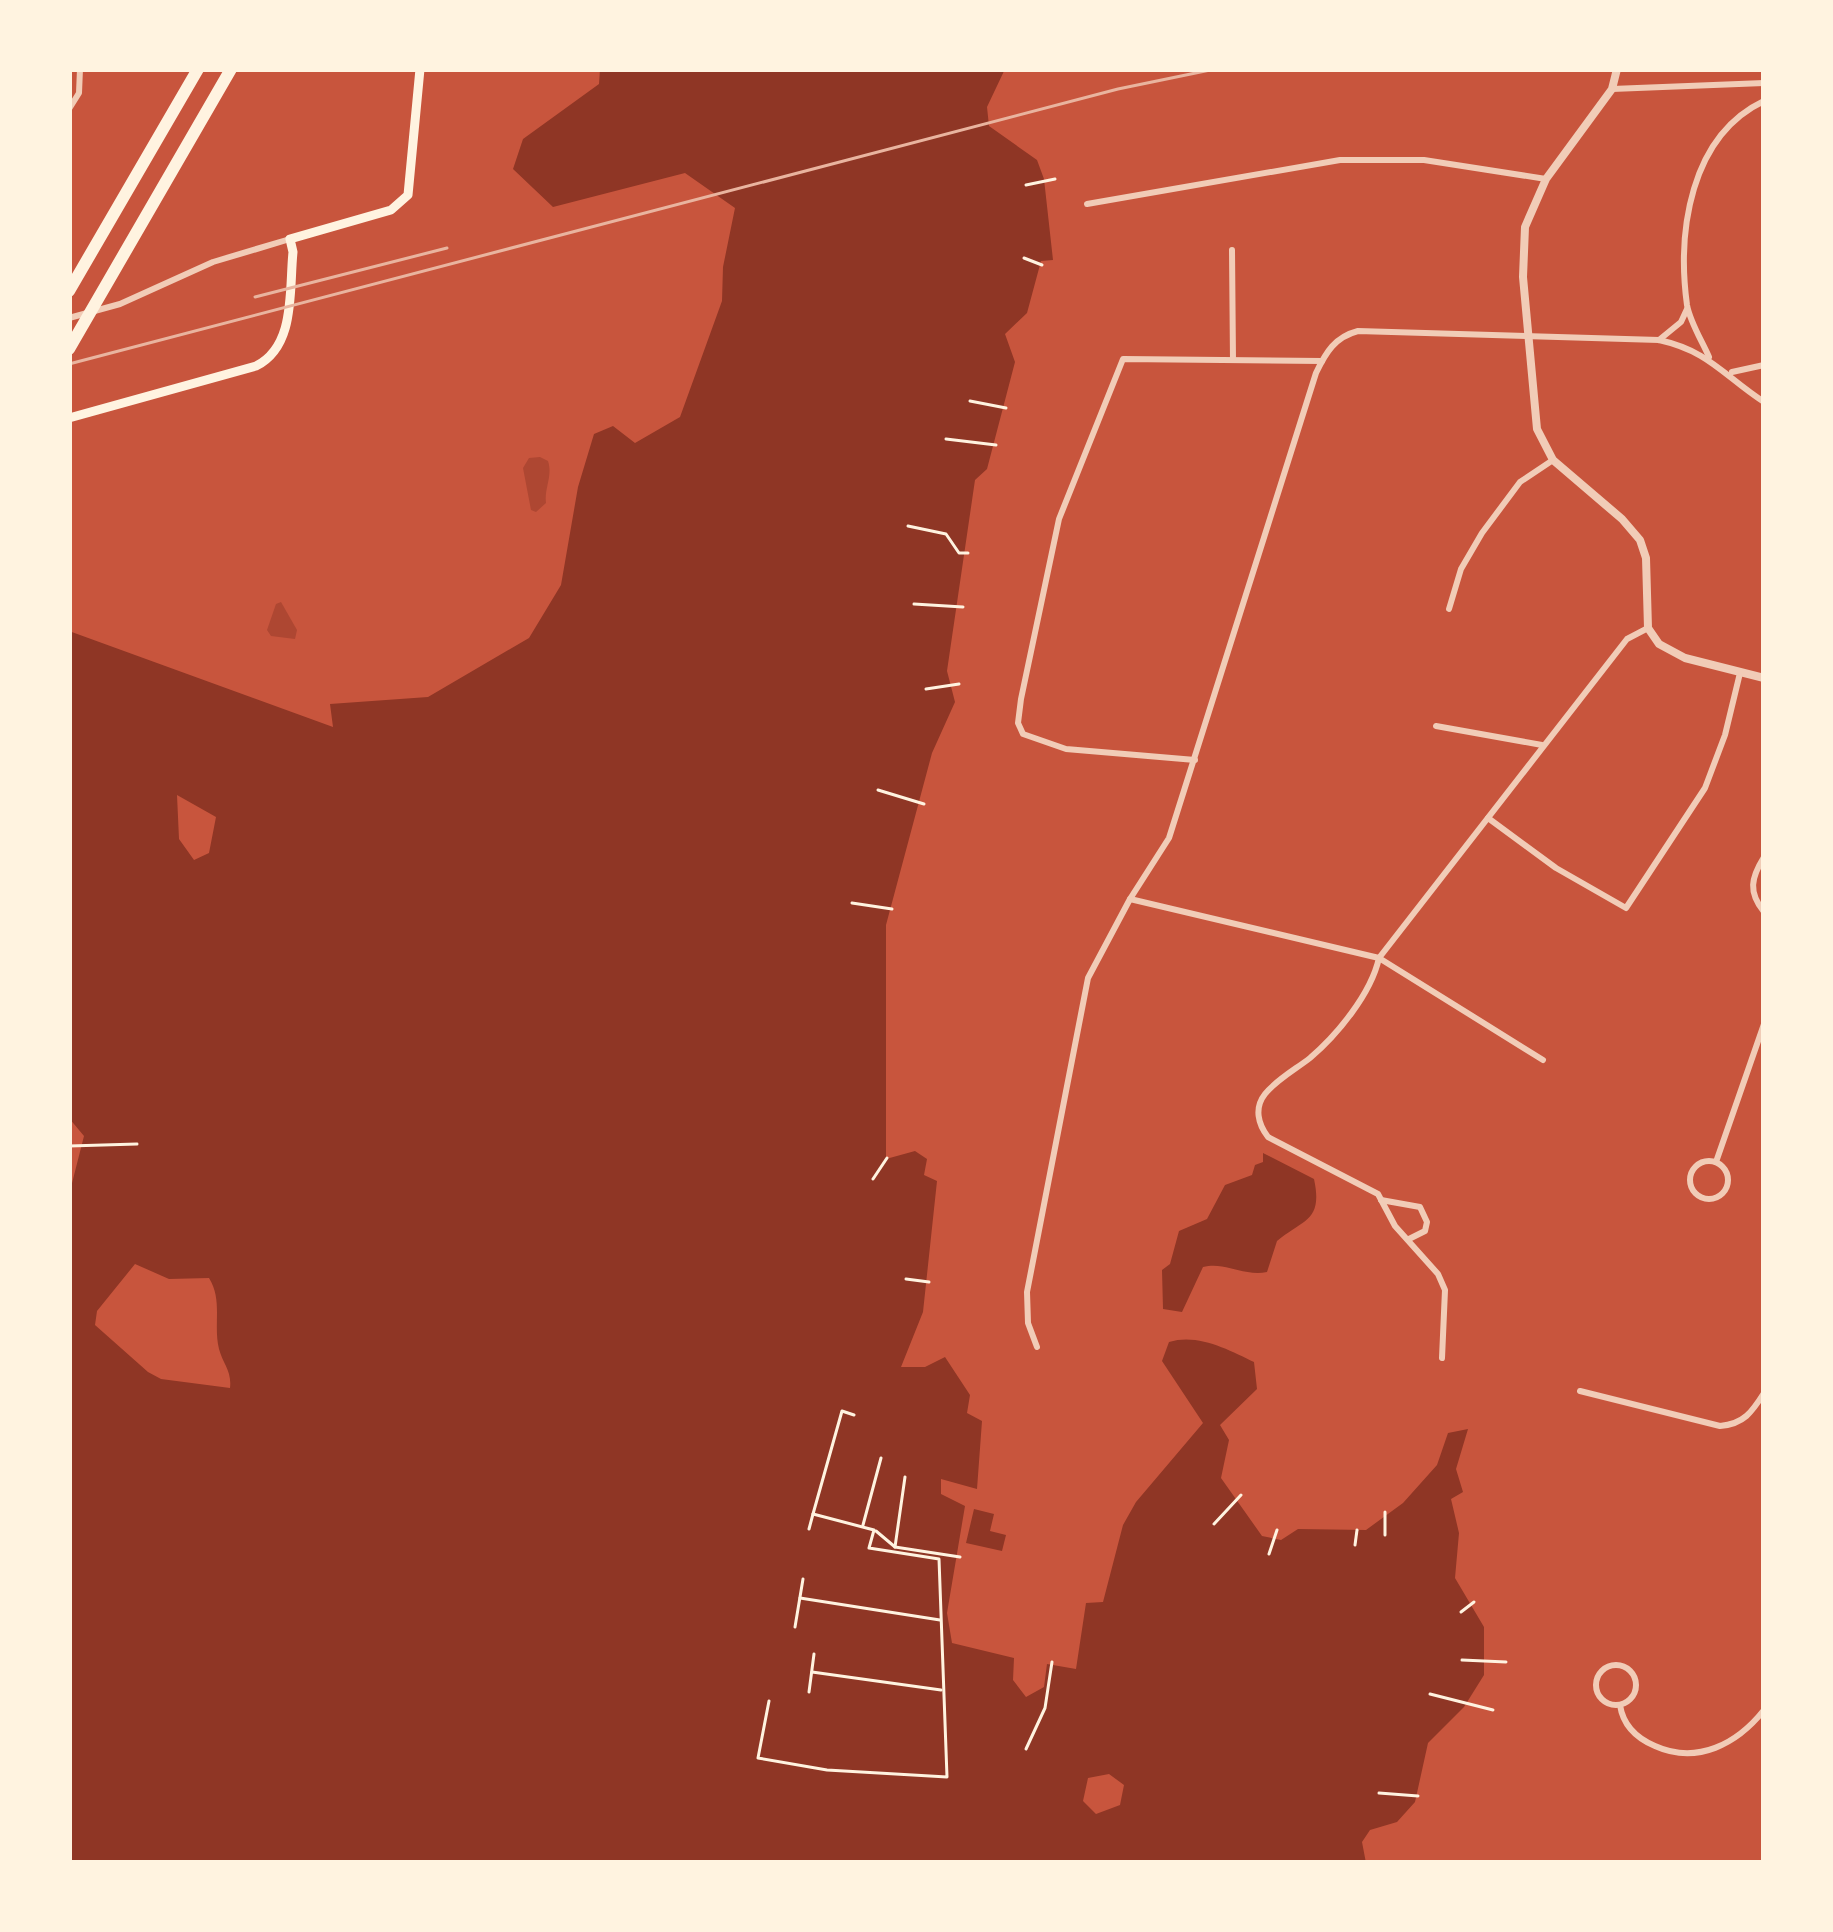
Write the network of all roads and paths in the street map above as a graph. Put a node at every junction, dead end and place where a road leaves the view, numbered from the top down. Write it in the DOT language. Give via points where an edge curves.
graph roads {
  1 [pos="80,69"];
  2 [pos="198,69"];
  3 [pos="231,69"];
  4 [pos="420,69"];
  5 [pos="1617,71"];
  6 [pos="1764,83"];
  7 [pos="1612,89"];
  8 [pos="1764,101"];
  9 [pos="69,110"];
  10 [pos="1055,179"];
  11 [pos="1546,179"];
  12 [pos="1026,185"];
  13 [pos="1087,204"];
  14 [pos="290,239"];
  15 [pos="1232,250"];
  16 [pos="1024,259"];
  17 [pos="1042,265"];
  18 [pos="69,291"];
  19 [pos="1688,309"];
  20 [pos="69,318"];
  21 [pos="1528,338"];
  22 [pos="1659,340"];
  23 [pos="69,349"];
  24 [pos="1710,358"];
  25 [pos="1233,360"];
  26 [pos="1322,361"];
  27 [pos="1764,365"];
  28 [pos="1730,373"];
  29 [pos="970,401"];
  30 [pos="1764,402"];
  31 [pos="1006,408"];
  32 [pos="69,418"];
  33 [pos="946,439"];
  34 [pos="996,445"];
  35 [pos="1553,460"];
  36 [pos="908,526"];
  37 [pos="968,553"];
  38 [pos="914,604"];
  39 [pos="963,607"];
  40 [pos="1449,609"];
  41 [pos="1648,628"];
  42 [pos="1740,673"];
  43 [pos="1764,678"];
  44 [pos="958,683"];
  45 [pos="926,689"];
  46 [pos="1436,726"];
  47 [pos="1542,745"];
  48 [pos="1195,760"];
  49 [pos="878,790"];
  50 [pos="924,804"];
  51 [pos="1488,818"];
  52 [pos="1764,857"];
  53 [pos="1130,899"];
  54 [pos="852,902"];
  55 [pos="892,909"];
  56 [pos="1764,912"];
  57 [pos="1379,958"];
  58 [pos="1764,1024"];
  59 [pos="1543,1060"];
  60 [pos="137,1144"];
  61 [pos="69,1146"];
  62 [pos="887,1159"];
  63 [pos="1716,1162"];
  64 [pos="873,1179"];
  65 [pos="1381,1200"];
  66 [pos="1409,1239"];
  67 [pos="907,1279"];
  68 [pos="929,1282"];
  69 [pos="1037,1347"];
  70 [pos="1442,1358"];
  71 [pos="1580,1390"];
  72 [pos="1764,1393"];
  73 [pos="854,1414"];
  74 [pos="881,1458"];
  75 [pos="905,1478"];
  76 [pos="1241,1495"];
  77 [pos="1385,1512"];
  78 [pos="813,1514"];
  79 [pos="1214,1524"];
  80 [pos="862,1527"];
  81 [pos="809,1528"];
  82 [pos="874,1530"];
  83 [pos="1277,1530"];
  84 [pos="1357,1530"];
  85 [pos="1385,1535"];
  86 [pos="1354,1545"];
  87 [pos="896,1547"];
  88 [pos="1269,1554"];
  89 [pos="960,1557"];
  90 [pos="803,1579"];
  91 [pos="800,1598"];
  92 [pos="1474,1602"];
  93 [pos="1461,1612"];
  94 [pos="941,1620"];
  95 [pos="795,1627"];
  96 [pos="814,1654"];
  97 [pos="1462,1660"];
  98 [pos="1052,1662"];
  99 [pos="1506,1662"];
  100 [pos="812,1672"];
  101 [pos="944,1690"];
  102 [pos="809,1692"];
  103 [pos="1430,1694"];
  104 [pos="769,1701"];
  105 [pos="1620,1705"];
  106 [pos="1764,1710"];
  107 [pos="1492,1711"];
  108 [pos="1027,1749"];
  109 [pos="1379,1793"];
  110 [pos="1418,1796"];
  1 -- 9 [label="street"];
  2 -- 18 [label="highway"];
  3 -- 23 [label="highway"];
  4 -- 14 [label="main road" via="410,189 402,203"];
  5 -- 7 [label="street"];
  6 -- 7 [label="street"];
  7 -- 11 [label="street"];
  8 -- 19 [label="street" via="1716,138 1696,182 1687,227"];
  10 -- 12 [label="path"];
  11 -- 13 [label="street" via="1424,160 1340,160"];
  11 -- 21 [label="street" via="1524,236"];
  14 -- 20 [label="street"];
  14 -- 32 [label="main road" via="285,330 268,359"];
  15 -- 25 [label="street"];
  16 -- 17 [label="path"];
  19 -- 22 [label="street"];
  19 -- 24 [label="street"];
  21 -- 22 [label="street"];
  21 -- 26 [label="street" via="1358,331 1339,338"];
  21 -- 35 [label="street" via="1537,429"];
  22 -- 24 [label="street"];
  24 -- 28 [label="street"];
  25 -- 26 [label="street"];
  25 -- 48 [label="street" via="1123,359 1059,519 1018,723 1033,740 1066,749"];
  26 -- 48 [label="street"];
  27 -- 28 [label="street"];
  28 -- 30 [label="street"];
  29 -- 31 [label="path"];
  33 -- 34 [label="path"];
  35 -- 40 [label="street" via="1520,482 1482,533"];
  35 -- 41 [label="street" via="1640,540"];
  36 -- 37 [label="path" via="946,534"];
  38 -- 39 [label="path"];
  41 -- 42 [label="street" via="1685,658"];
  41 -- 47 [label="street" via="1627,639"];
  42 -- 43 [label="street"];
  42 -- 51 [label="street" via="1705,788 1626,908"];
  44 -- 45 [label="path"];
  46 -- 47 [label="street"];
  47 -- 51 [label="street"];
  48 -- 53 [label="street" via="1169,838"];
  49 -- 50 [label="path"];
  51 -- 57 [label="street"];
  52 -- 56 [label="street" via="1751,886"];
  53 -- 57 [label="street"];
  53 -- 69 [label="street" via="1088,978 1027,1292"];
  54 -- 55 [label="path"];
  57 -- 59 [label="street"];
  57 -- 65 [label="street" via="1323,1046 1266,1092 1258,1124"];
  58 -- 63 [label="street"];
  60 -- 61 [label="path"];
  62 -- 64 [label="path"];
  63 -- 63 [label="street" via="1701,1162 1691,1173 1702,1198 1727,1186"];
  65 -- 66 [label="street"];
  65 -- 66 [label="street" via="1420,1207 1425,1231"];
  66 -- 70 [label="street" via="1444,1290"];
  67 -- 68 [label="path"];
  71 -- 72 [label="street" via="1720,1426 1744,1419"];
  73 -- 78 [label="path" via="842,1411"];
  74 -- 80 [label="path"];
  75 -- 87 [label="path"];
  76 -- 79 [label="path"];
  77 -- 85 [label="path"];
  78 -- 80 [label="path"];
  78 -- 81 [label="path"];
  80 -- 82 [label="path"];
  82 -- 87 [label="path"];
  82 -- 94 [label="path" via="869,1548 939,1559"];
  83 -- 88 [label="path"];
  84 -- 86 [label="path"];
  87 -- 89 [label="path"];
  90 -- 91 [label="path"];
  91 -- 94 [label="path"];
  91 -- 95 [label="path"];
  92 -- 93 [label="path"];
  94 -- 101 [label="path"];
  96 -- 100 [label="path"];
  97 -- 99 [label="path"];
  98 -- 108 [label="path" via="1046,1708"];
  100 -- 101 [label="path"];
  100 -- 102 [label="path"];
  101 -- 104 [label="path" via="947,1777 758,1759"];
  103 -- 107 [label="path"];
  105 -- 105 [label="street" via="1636,1685 1629,1669 1612,1665 1595,1684 1603,1700"];
  105 -- 106 [label="street" via="1639,1739 1672,1754 1725,1745"];
  109 -- 110 [label="path"];
}
